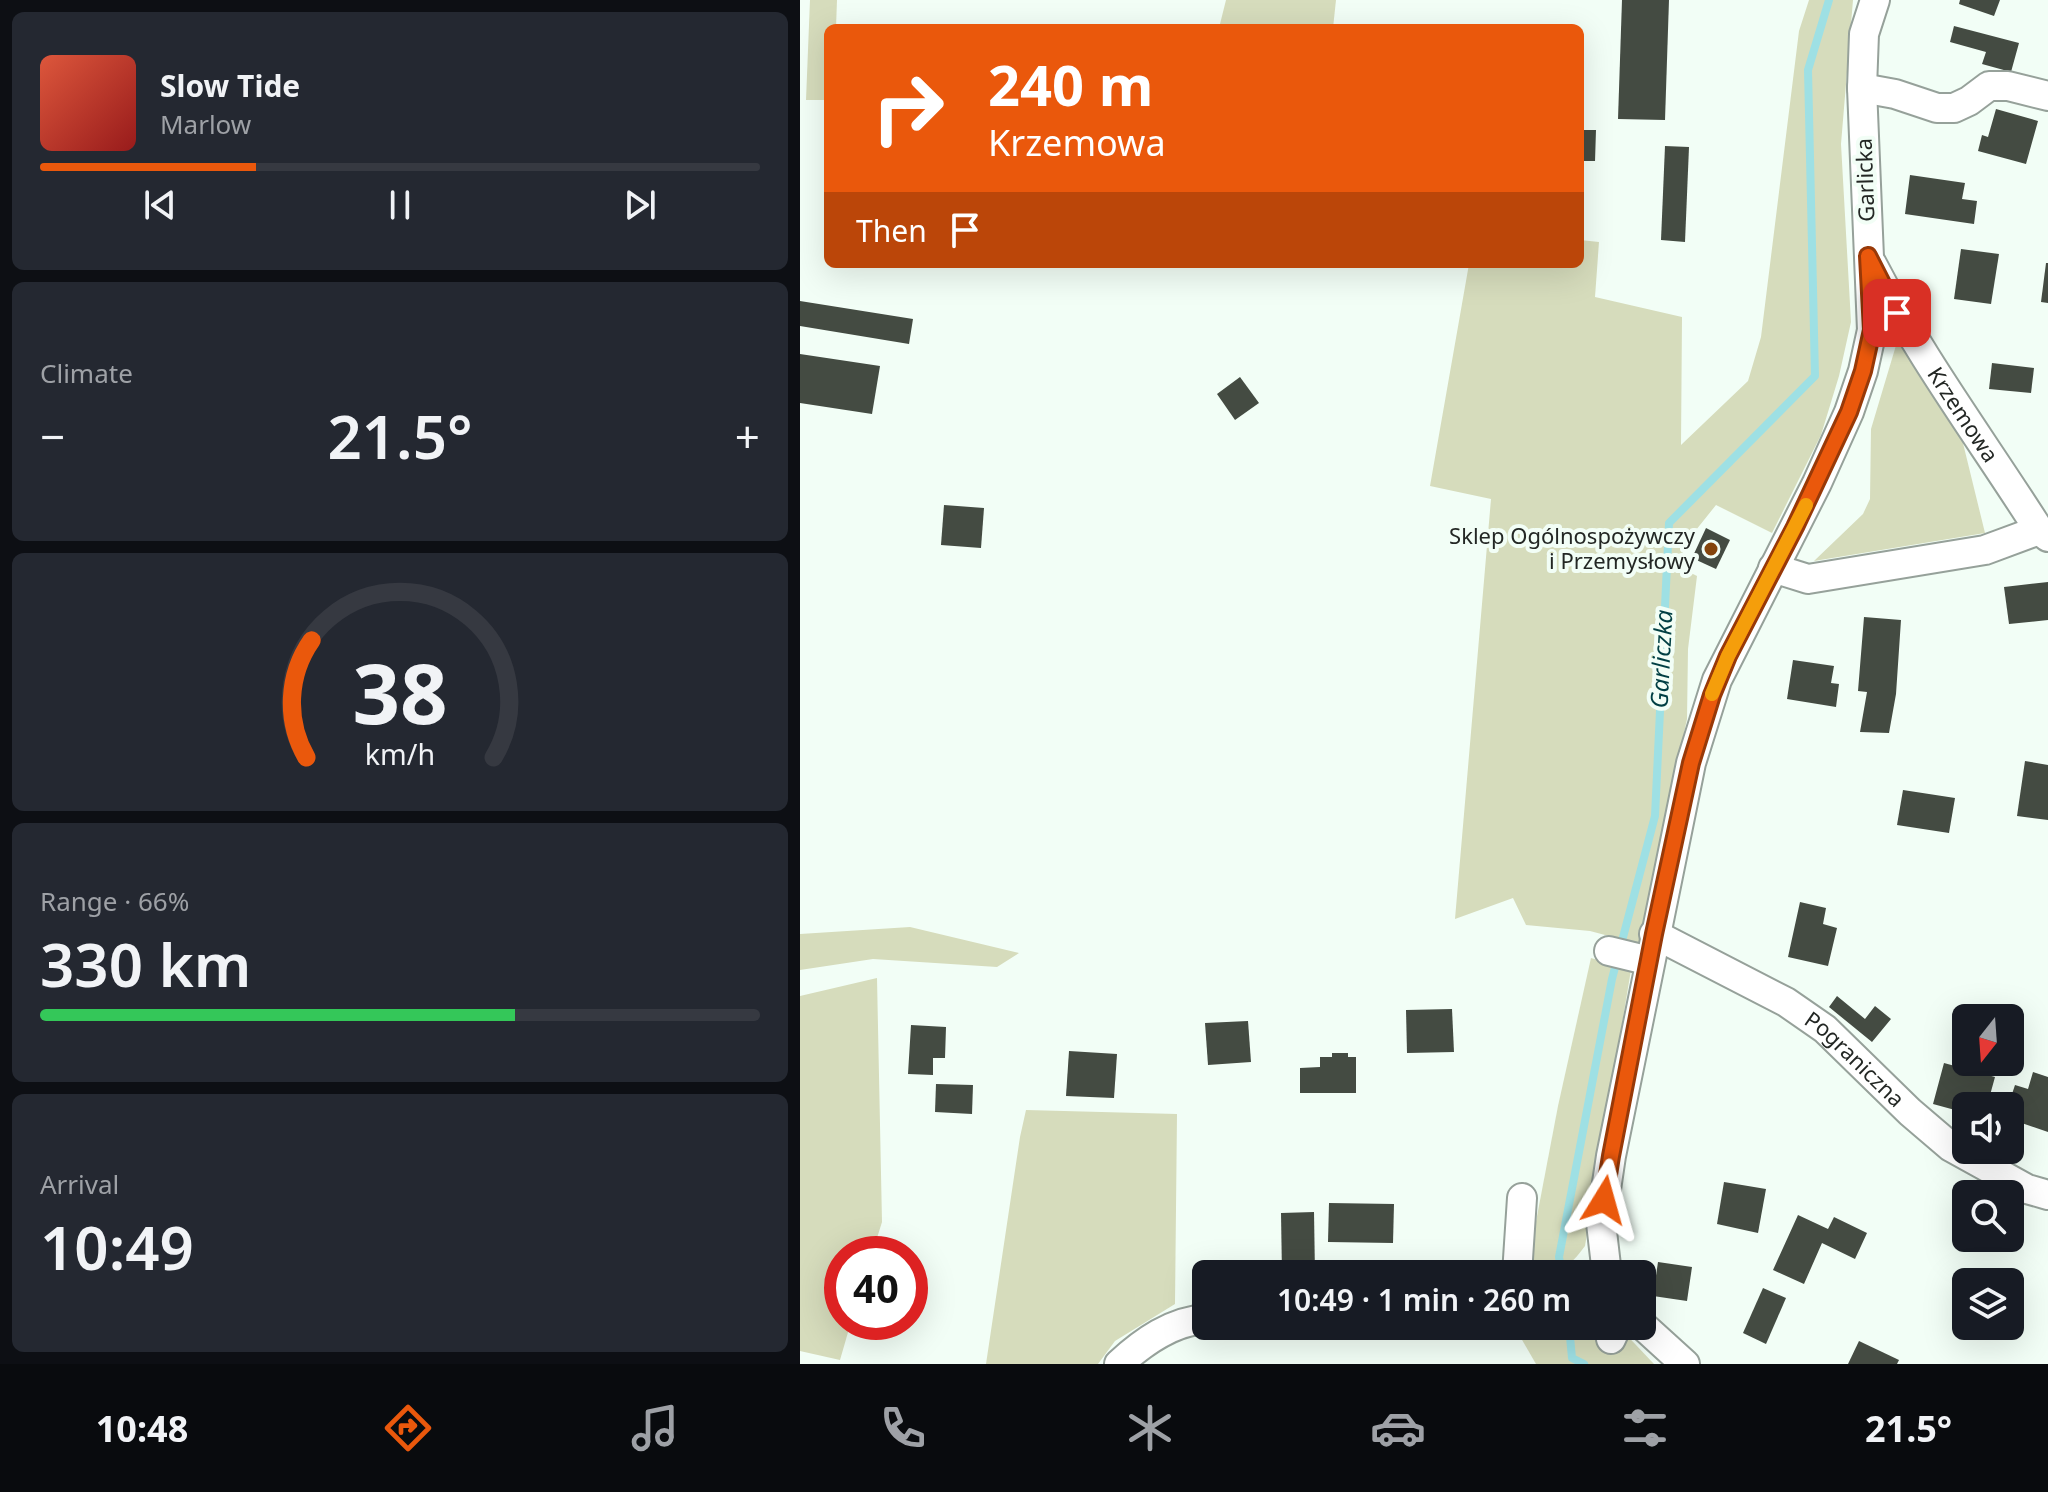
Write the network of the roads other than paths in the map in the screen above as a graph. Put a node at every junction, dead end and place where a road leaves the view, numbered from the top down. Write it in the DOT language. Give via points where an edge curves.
graph roads {
  1 [pos="1875,0"];
  2 [pos="1862,88"];
  3 [pos="2048,96"];
  4 [pos="1868,256"];
  5 [pos="2043,533"];
  6 [pos="1773,568"];
  7 [pos="1609,951"];
  8 [pos="1647,951"];
  9 [pos="2048,1195"];
  10 [pos="1522,1198"];
  11 [pos="1518,1260"];
  12 [pos="1605,1260"];
  13 [pos="1192,1321"];
  14 [pos="1656,1338"];
  15 [pos="1119,1364"];
  16 [pos="1685,1364"];
  1 -- 2 [label="street, Garlicka" via="1864,34"];
  2 -- 3 [label="street" via="1937,108 1954,108 1989,86"];
  2 -- 4 [label="street, Garlicka"];
  4 -- 5 [label="street, Krzemowa" via="1897,313"];
  4 -- 6 [label="street, Garlicka" via="1872,330 1863,371"];
  5 -- 6 [label="street, Krzemowa" via="1985,550 1808,579"];
  6 -- 8 [label="street, Garlicka" via="1707,710"];
  7 -- 8 [label="street, Pograniczna"];
  8 -- 9 [label="street, Pograniczna" via="1786,1002 1825,1029 1951,1147"];
  8 -- 12 [label="street, Garlicka" via="1601,1223"];
  10 -- 11 [label="street"];
  13 -- 15 [label="street" via="1154,1336"];
  14 -- 16 [label="street"];
}
